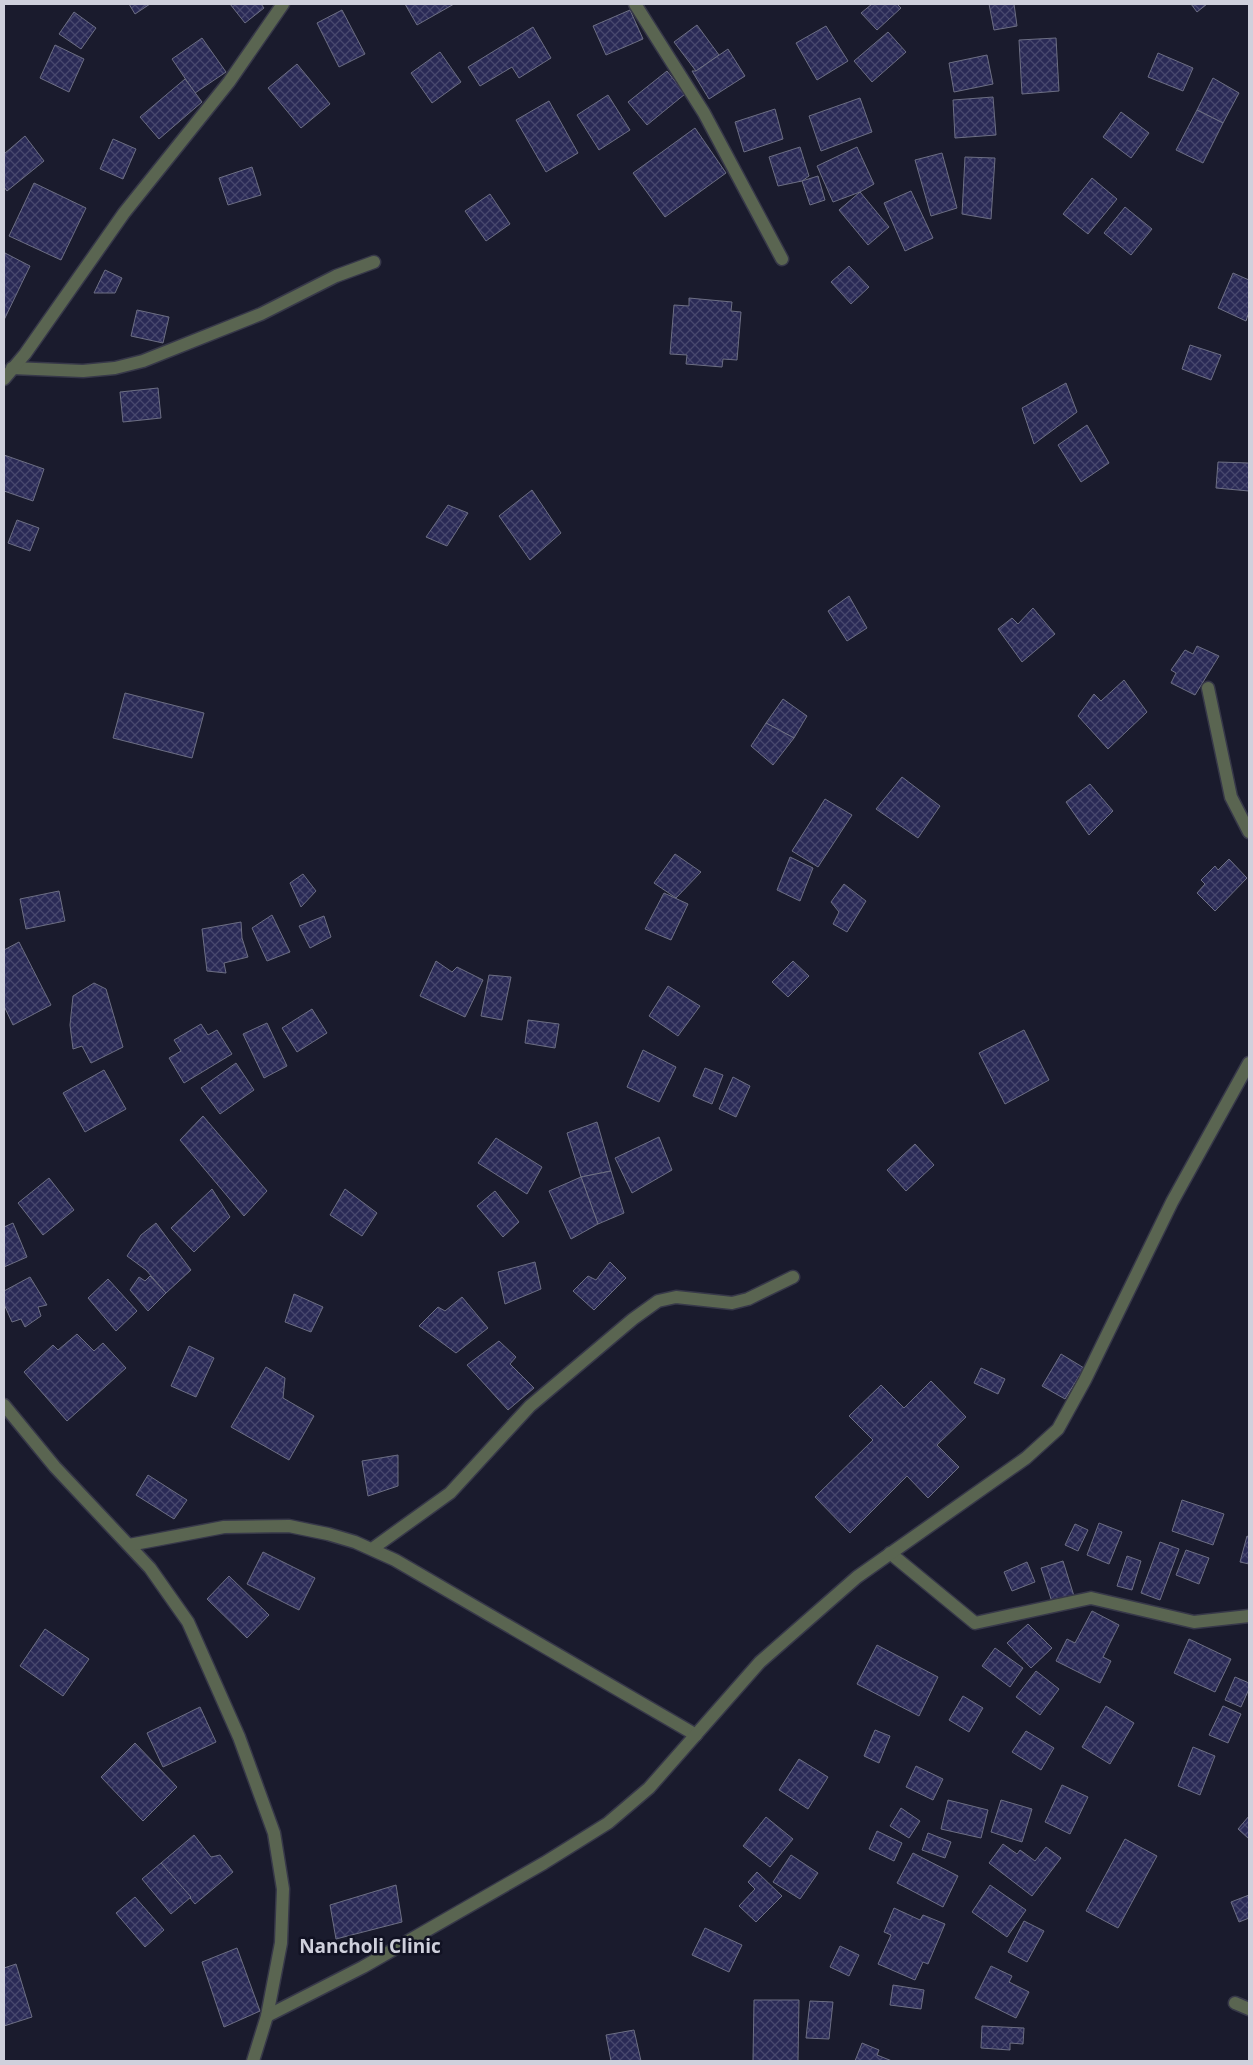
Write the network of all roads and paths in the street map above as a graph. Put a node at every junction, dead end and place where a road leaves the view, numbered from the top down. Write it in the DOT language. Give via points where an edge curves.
graph roads {
  1 [pos="283,4"];
  2 [pos="636,4"];
  3 [pos="782,259"];
  4 [pos="374,262"];
  5 [pos="12,368"];
  6 [pos="4,379"];
  7 [pos="1208,688"];
  8 [pos="1249,832"];
  9 [pos="1249,1063"];
  10 [pos="793,1277"];
  11 [pos="4,1405"];
  12 [pos="129,1545"];
  13 [pos="372,1549"];
  14 [pos="890,1553"];
  15 [pos="1249,1616"];
  16 [pos="696,1735"];
  17 [pos="1235,2003"];
  18 [pos="1249,2008"];
  19 [pos="267,2016"];
  20 [pos="252,2061"];
  1 -- 5 [label="street" via="229,82 124,213"];
  2 -- 3 [label="street" via="704,113"];
  4 -- 5 [label="street" via="336,276 252,318 143,361 83,371"];
  5 -- 6 [label="street"];
  7 -- 8 [label="street" via="1231,797"];
  9 -- 14 [label="street" via="1172,1202 1058,1430 1026,1458"];
  10 -- 13 [label="street" via="748,1299 732,1303 676,1297 658,1302 633,1319 530,1406 450,1493"];
  11 -- 12 [label="street" via="55,1467"];
  12 -- 13 [label="street" via="224,1527 289,1526 328,1534"];
  12 -- 19 [label="street" via="150,1568 188,1622 239,1737 274,1833 284,1889 281,1942"];
  13 -- 16 [label="street"];
  14 -- 15 [label="street" via="975,1623 1091,1598 1194,1622"];
  14 -- 16 [label="street" via="856,1577 760,1662"];
  16 -- 19 [label="street" via="649,1788 608,1823 363,1967"];
  17 -- 18 [label="street"];
  19 -- 20 [label="street"];
}
